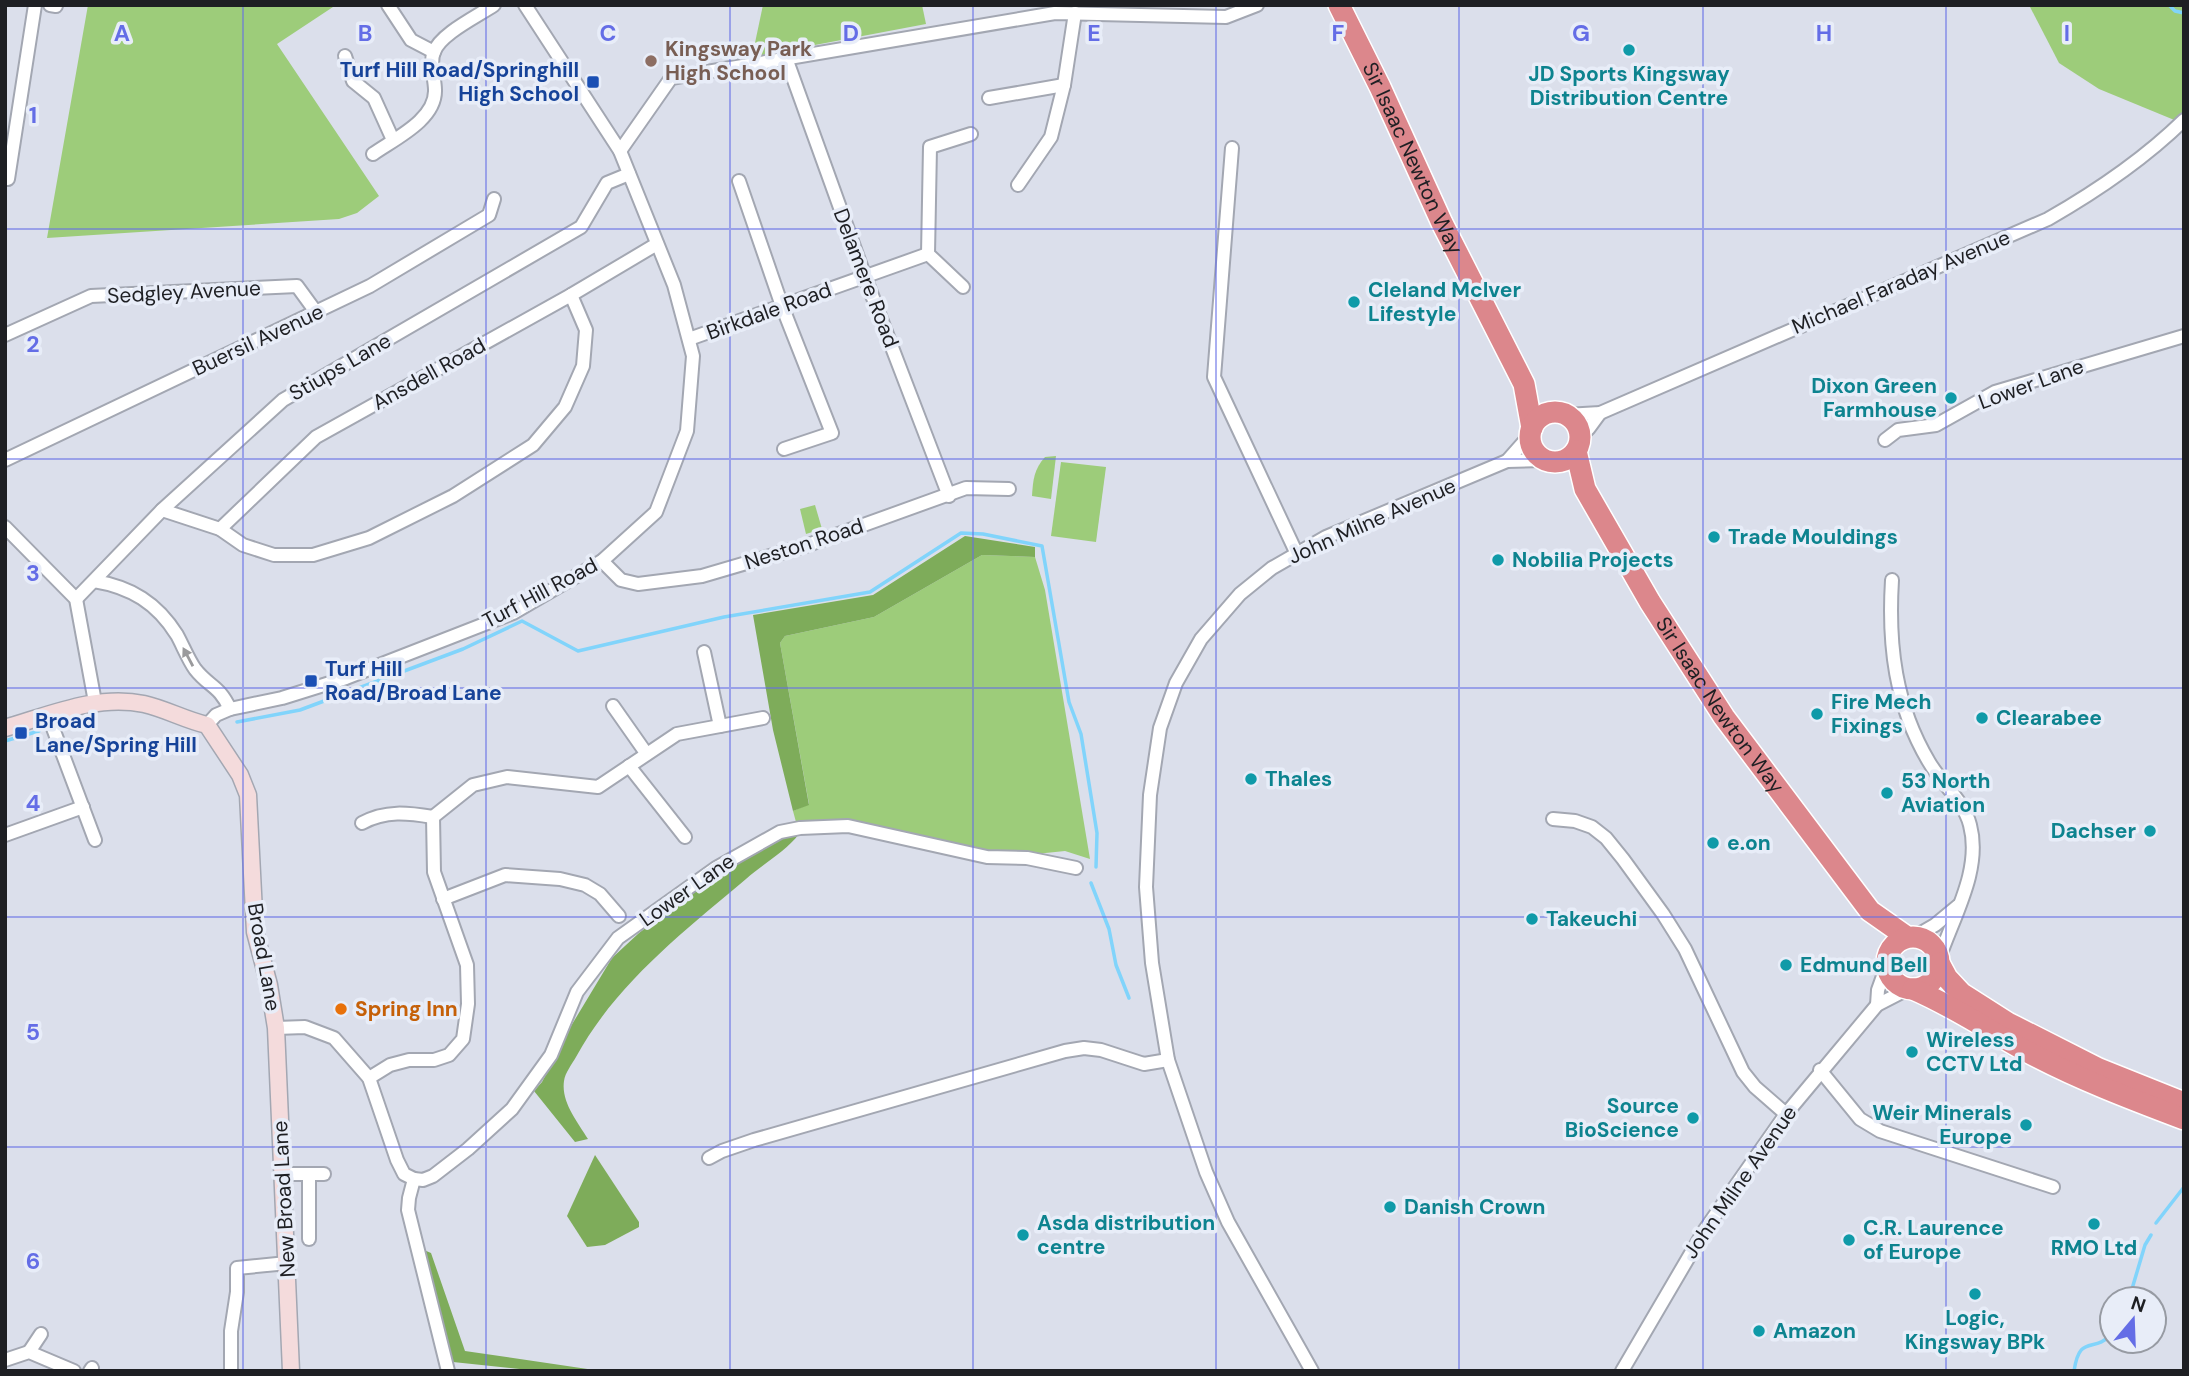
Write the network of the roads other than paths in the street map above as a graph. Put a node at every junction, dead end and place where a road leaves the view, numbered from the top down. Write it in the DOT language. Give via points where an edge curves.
graph roads {
  1 [pos="36,5"];
  2 [pos="50,5"];
  3 [pos="494,5"];
  4 [pos="525,5"];
  5 [pos="1257,5"];
  6 [pos="1339,5"];
  7 [pos="55,6"];
  8 [pos="390,6"];
  9 [pos="1074,13"];
  10 [pos="434,52"];
  11 [pos="345,56"];
  12 [pos="786,58"];
  13 [pos="1064,85"];
  14 [pos="989,98"];
  15 [pos="2184,120"];
  16 [pos="971,134"];
  17 [pos="393,139"];
  18 [pos="1232,148"];
  19 [pos="620,151"];
  20 [pos="373,154"];
  21 [pos="629,174"];
  22 [pos="8,179"];
  23 [pos="739,181"];
  24 [pos="1018,185"];
  25 [pos="494,199"];
  26 [pos="657,244"];
  27 [pos="928,254"];
  28 [pos="865,277"];
  29 [pos="963,287"];
  30 [pos="572,295"];
  31 [pos="782,306"];
  32 [pos="316,312"];
  33 [pos="5,335"];
  34 [pos="2184,336"];
  35 [pos="689,339"];
  36 [pos="1524,384"];
  37 [pos="1600,413"];
  38 [pos="1561,414"];
  39 [pos="1531,431"];
  40 [pos="1885,440"];
  41 [pos="1578,444"];
  42 [pos="784,449"];
  43 [pos="5,460"];
  44 [pos="1507,461"];
  45 [pos="1549,461"];
  46 [pos="1009,489"];
  47 [pos="1585,489"];
  48 [pos="949,496"];
  49 [pos="162,510"];
  50 [pos="5,527"];
  51 [pos="220,529"];
  52 [pos="1296,552"];
  53 [pos="602,561"];
  54 [pos="1892,580"];
  55 [pos="94,581"];
  56 [pos="76,599"];
  57 [pos="704,652"];
  58 [pos="95,702"];
  59 [pos="613,706"];
  60 [pos="230,709"];
  61 [pos="48,715"];
  62 [pos="764,718"];
  63 [pos="207,725"];
  64 [pos="720,726"];
  65 [pos="5,728"];
  66 [pos="646,753"];
  67 [pos="629,766"];
  68 [pos="83,807"];
  69 [pos="433,817"];
  70 [pos="1553,819"];
  71 [pos="362,823"];
  72 [pos="5,835"];
  73 [pos="685,837"];
  74 [pos="95,840"];
  75 [pos="1071,871"];
  76 [pos="443,900"];
  77 [pos="1958,905"];
  78 [pos="1870,911"];
  79 [pos="619,916"];
  80 [pos="1912,937"];
  81 [pos="1887,961"];
  82 [pos="1939,961"];
  83 [pos="1910,989"];
  84 [pos="1877,1005"];
  85 [pos="276,1028"];
  86 [pos="1168,1060"];
  87 [pos="1820,1070"];
  88 [pos="369,1078"];
  89 [pos="2184,1103"];
  90 [pos="1786,1114"];
  91 [pos="2184,1119"];
  92 [pos="709,1158"];
  93 [pos="282,1174"];
  94 [pos="309,1174"];
  95 [pos="324,1174"];
  96 [pos="414,1179"];
  97 [pos="2053,1186"];
  98 [pos="309,1239"];
  99 [pos="287,1263"];
  100 [pos="41,1334"];
  101 [pos="29,1352"];
  102 [pos="5,1360"];
  103 [pos="74,1371"];
  104 [pos="231,1371"];
  105 [pos="291,1371"];
  106 [pos="448,1371"];
  107 [pos="1312,1371"];
  108 [pos="1622,1371"];
  1 -- 22 [label="street"];
  2 -- 7 [label="street"];
  3 -- 10 [label="street" via="441,40"];
  4 -- 19 [label="street, Turf Hill Road"];
  5 -- 9 [label="street" via="1226,17"];
  6 -- 36 [label="highway, Sir Isaac Newton Way"];
  8 -- 10 [label="street" via="411,40"];
  9 -- 12 [label="street"];
  9 -- 13 [label="street"];
  10 -- 17 [label="street" via="436,93 425,117"];
  11 -- 17 [label="street" via="353,81 374,98"];
  12 -- 19 [label="street" via="671,78"];
  12 -- 28 [label="street, Delamere Road"];
  13 -- 14 [label="street"];
  13 -- 24 [label="street" via="1051,137"];
  15 -- 37 [label="street, Michael Faraday Avenue" via="2130,167 2048,219"];
  16 -- 27 [label="street" via="930,147"];
  17 -- 20 [label="street"];
  18 -- 52 [label="street" via="1214,377"];
  19 -- 21 [label="street, Turf Hill Road"];
  21 -- 26 [label="street, Turf Hill Road"];
  21 -- 49 [label="street, Stiups Lane" via="607,183 581,226 283,400"];
  23 -- 31 [label="street"];
  25 -- 32 [label="street, Buersil Avenue" via="489,215 370,286"];
  26 -- 30 [label="street, Ansdell Road"];
  26 -- 35 [label="street, Turf Hill Road"];
  27 -- 28 [label="street, Birkdale Road"];
  27 -- 29 [label="street"];
  28 -- 31 [label="street, Birkdale Road"];
  28 -- 48 [label="street, Delamere Road"];
  30 -- 51 [label="street, Ansdell Road" via="316,437"];
  30 -- 51 [label="street" via="586,330 583,366 565,407 533,445 453,496 382,532 313,555 274,555 243,545"];
  31 -- 35 [label="street, Birkdale Road"];
  31 -- 42 [label="street" via="832,433"];
  32 -- 33 [label="street, Sedgley Avenue" via="297,286 91,296"];
  32 -- 43 [label="street, Buersil Avenue"];
  34 -- 40 [label="street, Lower Lane" via="1994,393 1936,425 1898,430"];
  35 -- 53 [label="street, Turf Hill Road" via="693,356 687,431 656,512"];
  36 -- 38 [label="highway, Sir Isaac Newton Way"];
  36 -- 39 [label="highway, Sir Isaac Newton Way"];
  37 -- 38 [label="street"];
  37 -- 41 [label="street"];
  38 -- 39 [label="highway" via="1541,416"];
  38 -- 41 [label="highway" via="1576,424"];
  39 -- 44 [label="street, John Milne Avenue"];
  39 -- 45 [label="highway" via="1533,449"];
  41 -- 45 [label="highway" via="1563,461"];
  41 -- 47 [label="highway, Sir Isaac Newton Way"];
  44 -- 45 [label="street, John Milne Avenue"];
  44 -- 52 [label="street, John Milne Avenue"];
  45 -- 47 [label="highway, Sir Isaac Newton Way"];
  46 -- 48 [label="street, Neston Road" via="966,488"];
  47 -- 78 [label="highway, Sir Isaac Newton Way" via="1724,717"];
  48 -- 53 [label="street, Neston Road" via="702,576 638,584 621,580"];
  49 -- 51 [label="street"];
  49 -- 55 [label="street, Stiups Lane"];
  50 -- 56 [label="street"];
  52 -- 86 [label="street, John Milne Avenue" via="1240,594 1209,629 1180,676 1160,729 1149,806 1147,896 1152,963"];
  53 -- 60 [label="street, Turf Hill Road" via="513,613 463,633 346,678"];
  54 -- 77 [label="street" via="1892,656 1912,729 1970,825 1972,851"];
  55 -- 56 [label="street, Stiups Lane"];
  60 -- 55 [label="street, one-way" via="223,693 195,669 176,633 149,601 116,585"];
  56 -- 58 [label="street"];
  57 -- 64 [label="street"];
  58 -- 61 [label="main road"];
  58 -- 63 [label="main road" via="145,704"];
  59 -- 66 [label="street"];
  60 -- 63 [label="street, Turf Hill Road"];
  61 -- 65 [label="main road"];
  61 -- 68 [label="street"];
  62 -- 64 [label="street"];
  63 -- 85 [label="main road, Broad Lane" via="240,775 247,795 255,932"];
  64 -- 66 [label="street" via="677,734"];
  66 -- 67 [label="street"];
  67 -- 69 [label="street" via="598,787 507,777 473,785"];
  67 -- 73 [label="street"];
  68 -- 72 [label="street"];
  68 -- 74 [label="street"];
  69 -- 71 [label="street" via="403,812"];
  69 -- 76 [label="street" via="433,872"];
  70 -- 90 [label="street" via="1585,824 1615,848 1685,949 1749,1080"];
  75 -- 96 [label="street, Lower Lane" via="1027,858 987,857 848,826 800,828 772,835 716,867 618,938 578,992 551,1055 512,1109 433,1177"];
  76 -- 79 [label="street" via="505,875 560,879 585,884"];
  76 -- 88 [label="street" via="467,965 463,1039 449,1055 400,1062"];
  77 -- 80 [label="street"];
  77 -- 82 [label="street"];
  78 -- 80 [label="highway, Sir Isaac Newton Way"];
  78 -- 81 [label="highway, Sir Isaac Newton Way"];
  80 -- 81 [label="highway" via="1894,944"];
  80 -- 82 [label="highway" via="1931,944"];
  81 -- 83 [label="highway" via="1893,980"];
  81 -- 84 [label="street, John Milne Avenue"];
  82 -- 83 [label="highway" via="1932,981"];
  82 -- 89 [label="highway" via="1961,993 2008,1023 2099,1069"];
  83 -- 84 [label="street, John Milne Avenue"];
  83 -- 91 [label="highway" via="1940,1000 2027,1051"];
  84 -- 87 [label="street, John Milne Avenue"];
  85 -- 88 [label="street, Broad Lane" via="305,1027 334,1038"];
  85 -- 93 [label="main road, New Broad Lane"];
  86 -- 92 [label="street" via="1144,1064 1092,1048 1066,1051 754,1140"];
  86 -- 107 [label="street, John Milne Avenue" via="1228,1222"];
  87 -- 90 [label="street, John Milne Avenue"];
  87 -- 97 [label="street" via="1860,1119 1880,1131"];
  88 -- 96 [label="street, Broad Lane" via="397,1160 404,1174"];
  90 -- 108 [label="street, John Milne Avenue" via="1704,1231"];
  93 -- 94 [label="street"];
  93 -- 99 [label="main road, New Broad Lane"];
  94 -- 95 [label="street"];
  94 -- 98 [label="street"];
  96 -- 106 [label="street" via="408,1210"];
  99 -- 104 [label="street" via="237,1268"];
  99 -- 105 [label="main road, New Broad Lane"];
  100 -- 101 [label="street"];
  101 -- 102 [label="street"];
  101 -- 103 [label="street"];
}
